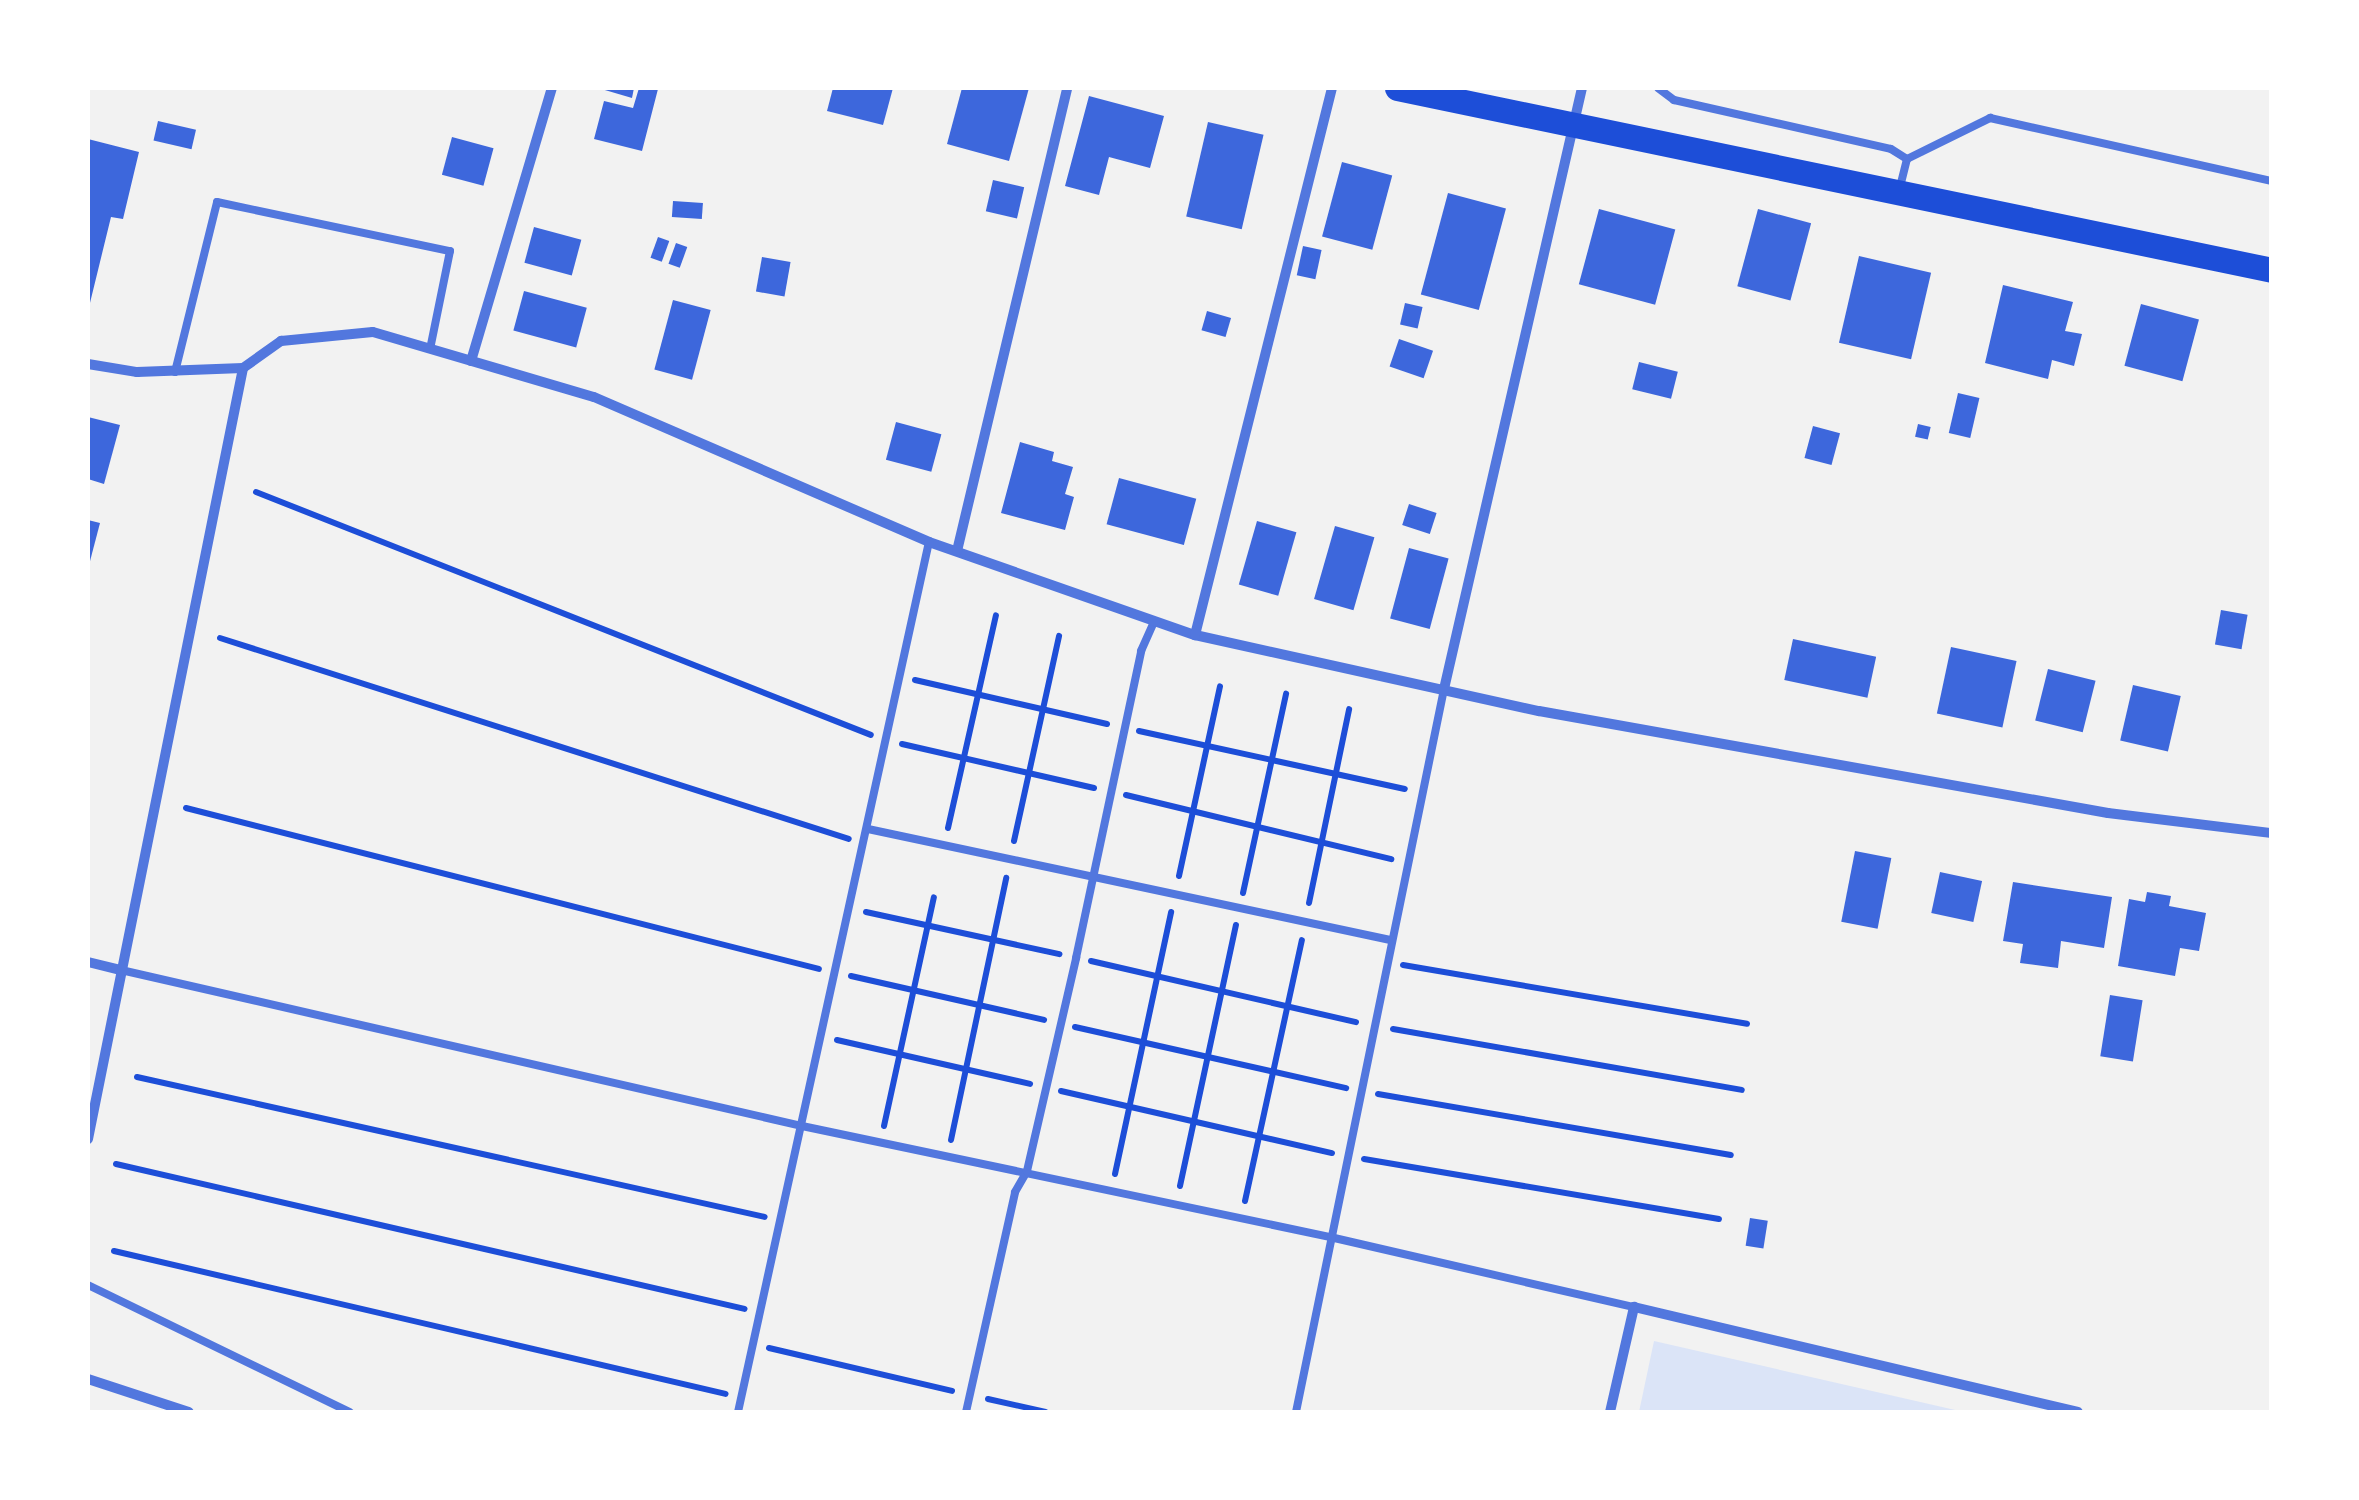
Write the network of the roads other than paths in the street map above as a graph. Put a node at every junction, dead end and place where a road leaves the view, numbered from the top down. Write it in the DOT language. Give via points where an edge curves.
graph roads {
  1 [pos="552,88"];
  2 [pos="1066,88"];
  3 [pos="1332,88"];
  4 [pos="1397,88"];
  5 [pos="1582,88"];
  6 [pos="1658,88"];
  7 [pos="1573,126"];
  8 [pos="1908,159"];
  9 [pos="2272,181"];
  10 [pos="1899,192"];
  11 [pos="2272,270"];
  12 [pos="430,349"];
  13 [pos="471,361"];
  14 [pos="88,364"];
  15 [pos="242,368"];
  16 [pos="175,372"];
  17 [pos="929,542"];
  18 [pos="957,552"];
  19 [pos="1153,624"];
  20 [pos="1196,636"];
  21 [pos="1444,689"];
  22 [pos="868,829"];
  23 [pos="2272,833"];
  24 [pos="1096,874"];
  25 [pos="1390,940"];
  26 [pos="88,962"];
  27 [pos="121,970"];
  28 [pos="802,1126"];
  29 [pos="88,1139"];
  30 [pos="1028,1171"];
  31 [pos="1330,1236"];
  32 [pos="88,1286"];
  33 [pos="1634,1307"];
  34 [pos="88,1380"];
  35 [pos="189,1412"];
  36 [pos="350,1412"];
  37 [pos="738,1412"];
  38 [pos="966,1412"];
  39 [pos="1296,1412"];
  40 [pos="1610,1412"];
  41 [pos="2078,1412"];
  1 -- 13 [label="street"];
  2 -- 18 [label="street"];
  3 -- 20 [label="street"];
  4 -- 7 [label="main road"];
  5 -- 7 [label="street"];
  6 -- 8 [label="lane" via="1674,100 1891,149"];
  7 -- 10 [label="main road"];
  7 -- 21 [label="street"];
  8 -- 9 [label="lane" via="1990,118"];
  8 -- 10 [label="lane"];
  10 -- 11 [label="main road"];
  12 -- 13 [label="street"];
  12 -- 15 [label="street" via="373,332 330,333 282,341"];
  12 -- 16 [label="lane" via="450,251 217,202"];
  13 -- 17 [label="street" via="594,397"];
  14 -- 16 [label="street"];
  15 -- 16 [label="street"];
  15 -- 27 [label="street"];
  17 -- 18 [label="street"];
  17 -- 22 [label="lane"];
  18 -- 19 [label="street"];
  19 -- 20 [label="street"];
  19 -- 24 [label="lane" via="1141,652"];
  20 -- 21 [label="street"];
  21 -- 23 [label="street" via="2108,813"];
  21 -- 25 [label="lane"];
  22 -- 24 [label="lane"];
  22 -- 28 [label="lane"];
  24 -- 25 [label="lane"];
  24 -- 30 [label="lane"];
  25 -- 31 [label="lane"];
  26 -- 27 [label="street"];
  27 -- 28 [label="lane"];
  27 -- 29 [label="street"];
  28 -- 30 [label="lane"];
  28 -- 37 [label="lane"];
  30 -- 31 [label="lane"];
  30 -- 38 [label="lane" via="1015,1192"];
  31 -- 33 [label="lane"];
  31 -- 39 [label="lane"];
  32 -- 36 [label="lane"];
  33 -- 40 [label="street"];
  33 -- 41 [label="street"];
  34 -- 35 [label="street"];
}
